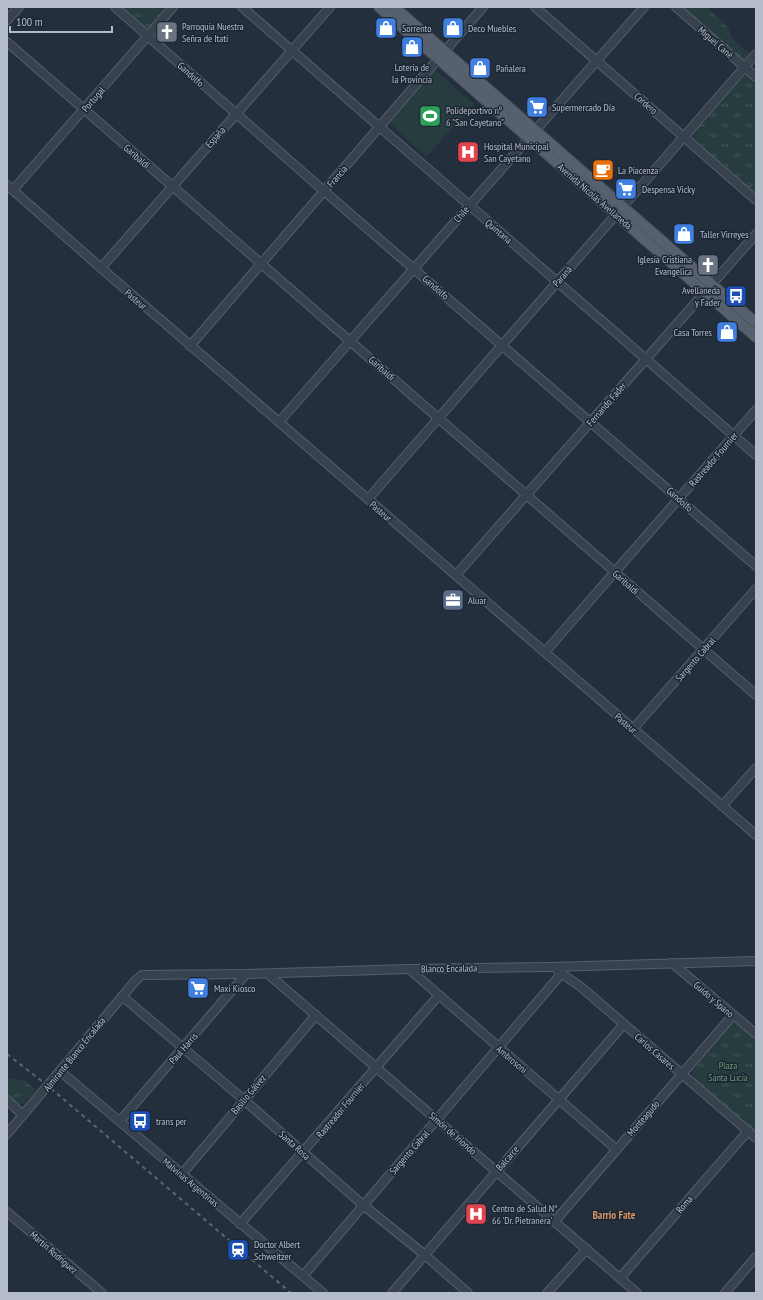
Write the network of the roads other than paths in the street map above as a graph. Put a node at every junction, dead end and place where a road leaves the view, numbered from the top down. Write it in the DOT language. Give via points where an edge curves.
graph roads {
  1 [pos="19,7"];
  2 [pos="115,7"];
  3 [pos="173,7"];
  4 [pos="242,7"];
  5 [pos="330,7"];
  6 [pos="379,7"];
  7 [pos="394,7"];
  8 [pos="483,7"];
  9 [pos="536,7"];
  10 [pos="644,7"];
  11 [pos="676,7"];
  12 [pos="7,20"];
  13 [pos="148,35"];
  14 [pos="7,42"];
  15 [pos="292,51"];
  16 [pos="756,54"];
  17 [pos="442,55"];
  18 [pos="596,61"];
  19 [pos="744,67"];
  20 [pos="756,77"];
  21 [pos="84,109"];
  22 [pos="236,114"];
  23 [pos="379,128"];
  24 [pos="532,134"];
  25 [pos="684,137"];
  26 [pos="172,186"];
  27 [pos="10,188"];
  28 [pos="324,191"];
  29 [pos="756,200"];
  30 [pos="469,206"];
  31 [pos="619,211"];
  32 [pos="756,234"];
  33 [pos="262,263"];
  34 [pos="101,268"];
  35 [pos="414,268"];
  36 [pos="557,282"];
  37 [pos="712,284"];
  38 [pos="704,292"];
  39 [pos="756,323"];
  40 [pos="756,337"];
  41 [pos="350,341"];
  42 [pos="502,345"];
  43 [pos="190,346"];
  44 [pos="646,359"];
  45 [pos="756,410"];
  46 [pos="438,418"];
  47 [pos="279,422"];
  48 [pos="591,422"];
  49 [pos="734,435"];
  50 [pos="756,455"];
  51 [pos="526,495"];
  52 [pos="679,498"];
  53 [pos="368,499"];
  54 [pos="756,566"];
  55 [pos="614,572"];
  56 [pos="456,575"];
  57 [pos="756,588"];
  58 [pos="703,649"];
  59 [pos="545,652"];
  60 [pos="756,695"];
  61 [pos="633,729"];
  62 [pos="756,768"];
  63 [pos="722,806"];
  64 [pos="756,835"];
  65 [pos="756,961"];
  66 [pos="672,963"];
  67 [pos="552,967"];
  68 [pos="409,969"];
  69 [pos="562,973"];
  70 [pos="246,974"];
  71 [pos="268,974"];
  72 [pos="142,975"];
  73 [pos="439,995"];
  74 [pos="122,996"];
  75 [pos="316,1015"];
  76 [pos="733,1015"];
  77 [pos="624,1024"];
  78 [pos="756,1034"];
  79 [pos="183,1047"];
  80 [pos="498,1047"];
  81 [pos="376,1067"];
  82 [pos="60,1071"];
  83 [pos="681,1074"];
  84 [pos="559,1099"];
  85 [pos="7,1100"];
  86 [pos="243,1100"];
  87 [pos="23,1115"];
  88 [pos="438,1119"];
  89 [pos="120,1121"];
  90 [pos="748,1131"];
  91 [pos="7,1134"];
  92 [pos="756,1138"];
  93 [pos="616,1149"];
  94 [pos="303,1153"];
  95 [pos="497,1171"];
  96 [pos="182,1174"];
  97 [pos="362,1205"];
  98 [pos="7,1212"];
  99 [pos="555,1221"];
  100 [pos="240,1224"];
  101 [pos="587,1249"];
  102 [pos="425,1255"];
  103 [pos="756,1257"];
  104 [pos="303,1276"];
  105 [pos="620,1278"];
  106 [pos="102,1293"];
  107 [pos="323,1293"];
  108 [pos="392,1293"];
  109 [pos="468,1293"];
  110 [pos="547,1293"];
  111 [pos="638,1293"];
  112 [pos="725,1293"];
  1 -- 12 [label="street"];
  2 -- 13 [label="street, Gandolfo"];
  3 -- 13 [label="street, Portugal"];
  4 -- 15 [label="street, Quintana"];
  5 -- 15 [label="street, España"];
  6 -- 17 [label="main road, Avenida Nicolás Avellaneda"];
  7 -- 17 [label="main road, Avenida Nicolás Avellaneda"];
  8 -- 17 [label="street, Francia"];
  9 -- 18 [label="street, Cordero"];
  10 -- 18 [label="street, Chile"];
  11 -- 19 [label="street, Miguel Cané"];
  13 -- 21 [label="street, Portugal"];
  13 -- 22 [label="street, Gandolfo"];
  14 -- 21 [label="street, Garibaldi"];
  15 -- 22 [label="street, España"];
  15 -- 23 [label="street, Quintana"];
  16 -- 19 [label="street, Paraná"];
  17 -- 23 [label="street, Francia"];
  17 -- 24 [label="main road, Avenida Nicolás Avellaneda"];
  18 -- 24 [label="street, Chile"];
  18 -- 25 [label="street, Cordero"];
  19 -- 20 [label="street, Miguel Cané"];
  19 -- 25 [label="street, Paraná"];
  21 -- 26 [label="street, Garibaldi"];
  21 -- 27 [label="street, Portugal"];
  22 -- 26 [label="street, España"];
  22 -- 28 [label="street, Gandolfo"];
  23 -- 28 [label="street, Francia"];
  23 -- 30 [label="street, Quintana"];
  24 -- 30 [label="street, Chile"];
  24 -- 31 [label="main road, Avenida Nicolás Avellaneda"];
  25 -- 29 [label="street, Cordero"];
  25 -- 31 [label="street, Paraná"];
  26 -- 33 [label="street, Garibaldi"];
  26 -- 34 [label="street, España"];
  27 -- 34 [label="street, Pasteur"];
  28 -- 33 [label="street, Francia"];
  28 -- 35 [label="street, Gandolfo"];
  30 -- 35 [label="street, Chile"];
  30 -- 36 [label="street, Quintana"];
  31 -- 36 [label="street, Paraná"];
  31 -- 37 [label="main road, Avenida Nicolás Avellaneda"];
  31 -- 38 [label="main road, Avenida Nicolás Avellaneda"];
  32 -- 37 [label="street, Fernando Fader"];
  33 -- 41 [label="street, Garibaldi"];
  33 -- 43 [label="street, Francia"];
  34 -- 43 [label="street, Pasteur"];
  35 -- 41 [label="street, Chile"];
  35 -- 42 [label="street, Gandolfo"];
  36 -- 42 [label="street, Paraná"];
  36 -- 44 [label="street, Quintana"];
  37 -- 38 [label="street, Fernando Fader"];
  37 -- 39 [label="main road, Avenida Nicolás Avellaneda"];
  38 -- 40 [label="main road, Avenida Nicolás Avellaneda"];
  38 -- 44 [label="street, Fernando Fader"];
  41 -- 46 [label="street, Garibaldi"];
  41 -- 47 [label="street, Chile"];
  42 -- 46 [label="street, Paraná"];
  42 -- 48 [label="street, Gandolfo"];
  43 -- 47 [label="street, Pasteur"];
  44 -- 48 [label="street, Fernando Fader"];
  44 -- 49 [label="street, Quintana"];
  45 -- 49 [label="street, Rastreador Fournier"];
  46 -- 51 [label="street, Garibaldi"];
  46 -- 53 [label="street, Paraná"];
  47 -- 53 [label="street, Pasteur"];
  48 -- 51 [label="street, Fernando Fader"];
  48 -- 52 [label="street, Gandolfo"];
  49 -- 50 [label="street, Quintana"];
  49 -- 52 [label="street, Rastreador Fournier"];
  51 -- 55 [label="street, Garibaldi"];
  51 -- 56 [label="street, Fernando Fader"];
  52 -- 54 [label="street, Gandolfo"];
  52 -- 55 [label="street, Rastreador Fournier"];
  53 -- 56 [label="street, Pasteur"];
  55 -- 58 [label="street, Garibaldi"];
  55 -- 59 [label="street, Rastreador Fournier"];
  56 -- 59 [label="street, Pasteur"];
  57 -- 58 [label="street, Sargento Cabral"];
  58 -- 60 [label="street, Garibaldi"];
  58 -- 61 [label="street, Sargento Cabral"];
  59 -- 61 [label="street, Pasteur"];
  61 -- 63 [label="street, Pasteur"];
  62 -- 63 [label="street"];
  63 -- 64 [label="street, Pasteur"];
  65 -- 66 [label="street, Blanco Encalada"];
  66 -- 67 [label="street, Blanco Encalada"];
  66 -- 76 [label="street, Guido y Spano"];
  67 -- 68 [label="street, Blanco Encalada"];
  67 -- 69 [label="street, Carlos Casares"];
  68 -- 71 [label="street, Blanco Encalada"];
  68 -- 73 [label="street, Ambrosoni"];
  69 -- 77 [label="street, Carlos Casares"];
  69 -- 80 [label="street, Sargento Cabral"];
  70 -- 71 [label="street, Blanco Encalada"];
  70 -- 72 [label="street, Blanco Encalada"];
  70 -- 79 [label="street, Paul Harris"];
  71 -- 75 [label="street, Simón de Iriondo"];
  72 -- 74 [label="street, Almirante Blanco Encalada"];
  73 -- 80 [label="street, Ambrosoni"];
  73 -- 81 [label="street, Rastreador Fournier"];
  74 -- 79 [label="street, Santa Rosa"];
  74 -- 82 [label="street, Almirante Blanco Encalada"];
  75 -- 81 [label="street, Simón de Iriondo"];
  75 -- 86 [label="street, Basilio Gálvez"];
  76 -- 78 [label="street, Guido y Spano"];
  76 -- 83 [label="street, Monteagudo"];
  77 -- 83 [label="street, Carlos Casares"];
  77 -- 84 [label="street, Balcarce"];
  79 -- 86 [label="street, Santa Rosa"];
  79 -- 89 [label="street, Paul Harris"];
  80 -- 84 [label="street, Ambrosoni"];
  80 -- 88 [label="street, Sargento Cabral"];
  81 -- 88 [label="street, Simón de Iriondo"];
  81 -- 94 [label="street, Rastreador Fournier"];
  82 -- 87 [label="street, Almirante Blanco Encalada"];
  82 -- 89 [label="street, Malvinas Argentinas"];
  83 -- 90 [label="street, Carlos Casares"];
  83 -- 93 [label="street, Monteagudo"];
  84 -- 93 [label="street, Ambrosoni"];
  84 -- 95 [label="street, Balcarce"];
  85 -- 87 [label="street"];
  86 -- 94 [label="street, Santa Rosa"];
  86 -- 96 [label="street, Basilio Gálvez"];
  87 -- 91 [label="street, Almirante Blanco Encalada"];
  88 -- 95 [label="street, Simón de Iriondo"];
  88 -- 97 [label="street, Sargento Cabral"];
  89 -- 96 [label="street, Malvinas Argentinas"];
  90 -- 92 [label="street, Carlos Casares"];
  90 -- 105 [label="street, Roma"];
  93 -- 99 [label="street, Monteagudo"];
  94 -- 97 [label="street, Santa Rosa"];
  94 -- 100 [label="street, Rastreador Fournier"];
  95 -- 99 [label="street, Simón de Iriondo"];
  95 -- 102 [label="street, Balcarce"];
  96 -- 100 [label="street, Malvinas Argentinas"];
  97 -- 102 [label="street, Santa Rosa"];
  97 -- 104 [label="street, Sargento Cabral"];
  98 -- 106 [label="street, Martín Rodríguez"];
  99 -- 101 [label="street, Simón de Iriondo"];
  100 -- 104 [label="street, Malvinas Argentinas"];
  101 -- 105 [label="street, Simón de Iriondo"];
  101 -- 110 [label="street"];
  102 -- 108 [label="street, Balcarce"];
  102 -- 109 [label="street, Santa Rosa"];
  103 -- 112 [label="street"];
  104 -- 107 [label="street, Malvinas Argentinas"];
  105 -- 111 [label="street, Simón de Iriondo"];
}
